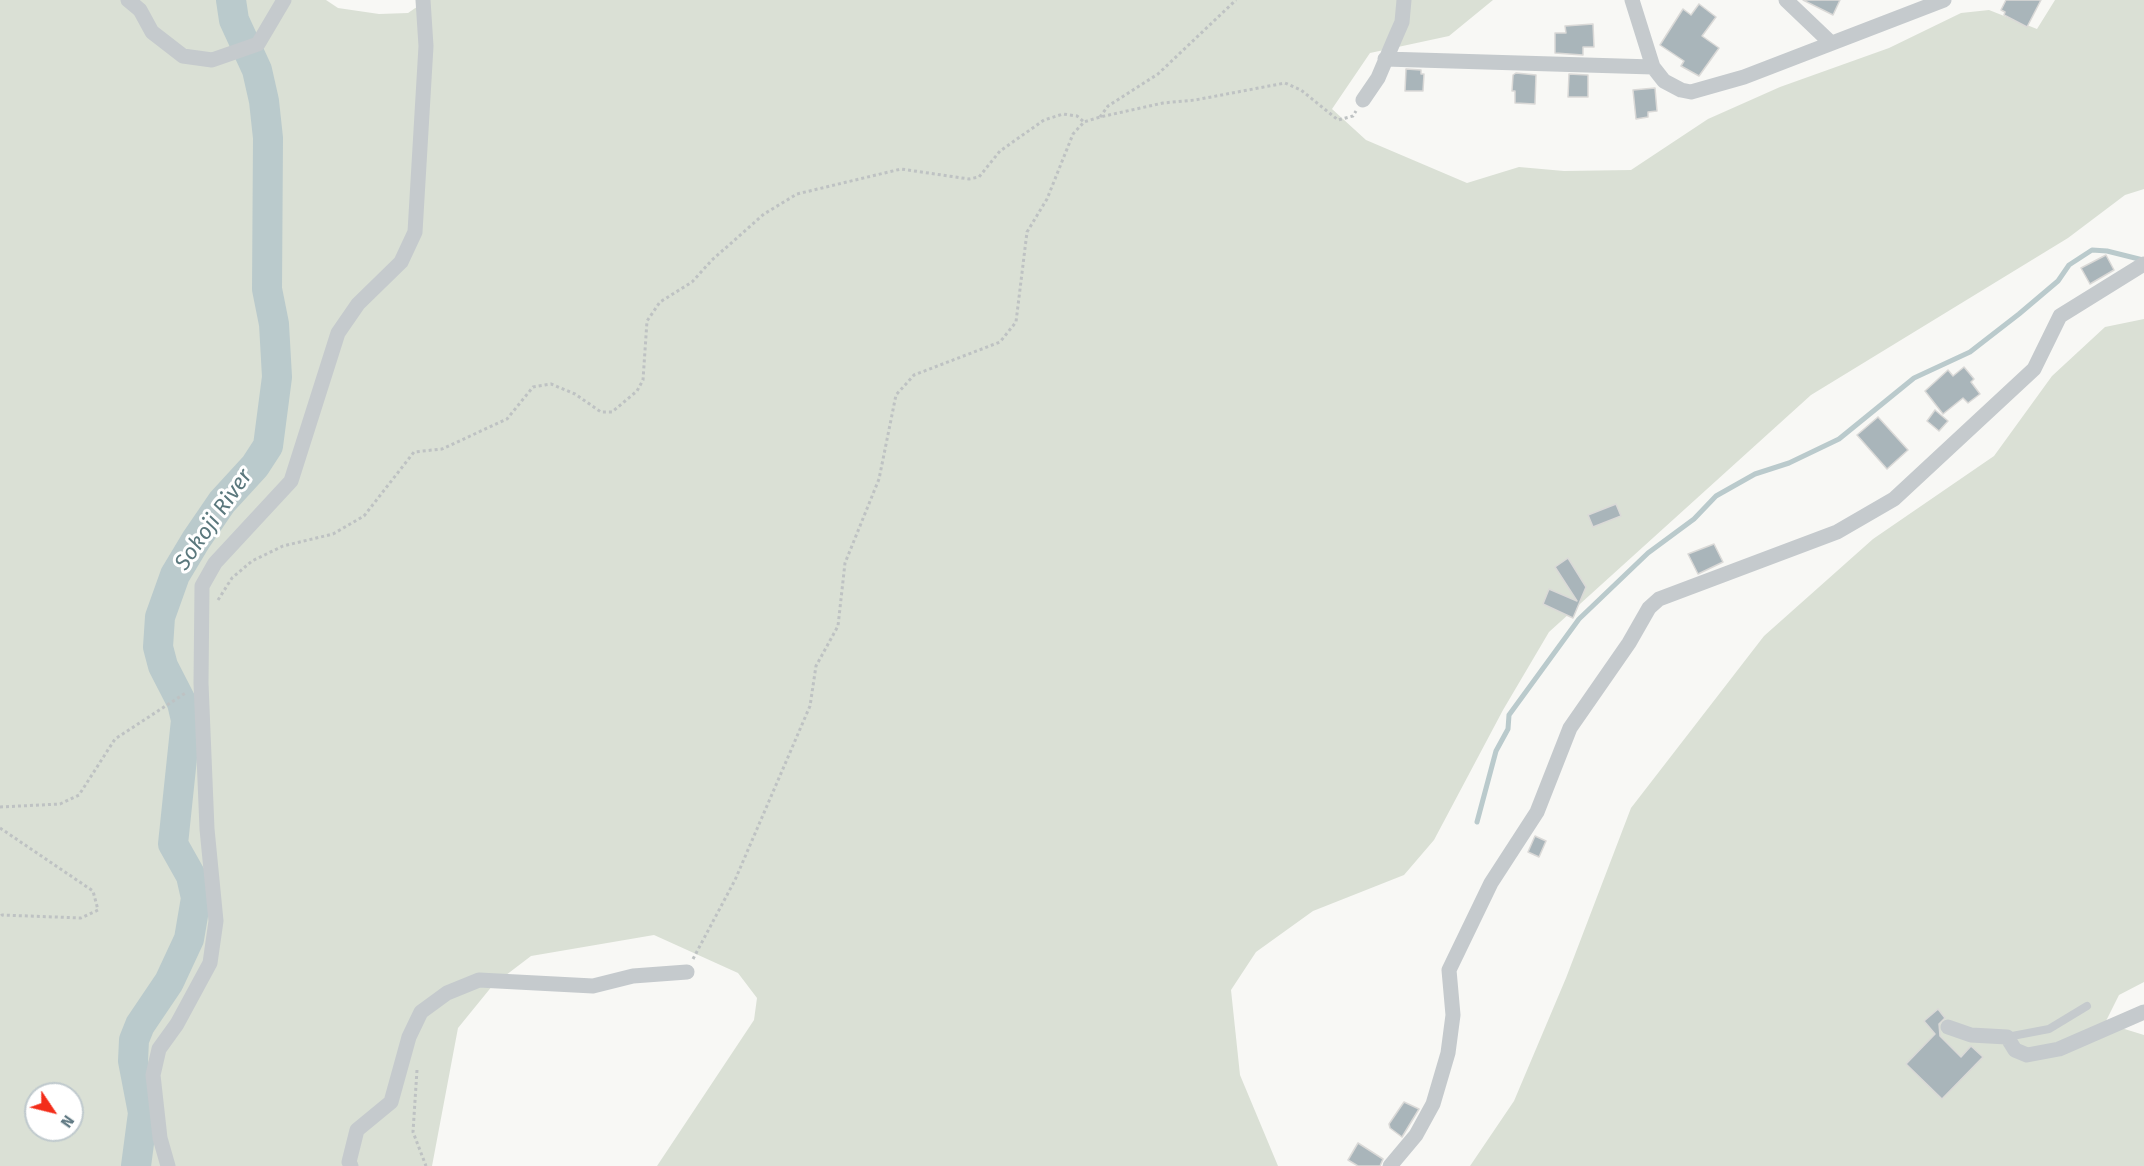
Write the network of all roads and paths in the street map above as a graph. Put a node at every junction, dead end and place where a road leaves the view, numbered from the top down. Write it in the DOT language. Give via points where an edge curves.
graph roads {
  1 [pos="128,0"];
  2 [pos="284,0"];
  3 [pos="423,0"];
  4 [pos="1236,0"];
  5 [pos="1404,0"];
  6 [pos="1632,0"];
  7 [pos="1786,0"];
  8 [pos="1944,0"];
  9 [pos="1830,43"];
  10 [pos="1385,59"];
  11 [pos="1653,67"];
  12 [pos="1363,100"];
  13 [pos="1100,117"];
  14 [pos="1084,122"];
  15 [pos="2144,264"];
  16 [pos="217,601"];
  17 [pos="201,683"];
  18 [pos="0,807"];
  19 [pos="0,828"];
  20 [pos="0,917"];
  21 [pos="687,972"];
  22 [pos="2087,1006"];
  23 [pos="2144,1012"];
  24 [pos="1948,1027"];
  25 [pos="2007,1037"];
  26 [pos="417,1066"];
  27 [pos="168,1166"];
  28 [pos="351,1166"];
  29 [pos="426,1166"];
  30 [pos="1390,1166"];
  1 -- 2 [label="street" via="140,10 152,32 183,56 212,60 258,44"];
  3 -- 17 [label="street" via="426,46 415,232 401,262 358,304 338,333 291,481 215,564 202,586"];
  4 -- 13 [label="path" via="1158,74 1108,106"];
  5 -- 10 [label="street" via="1402,22"];
  6 -- 11 [label="street"];
  7 -- 9 [label="street"];
  8 -- 9 [label="street"];
  9 -- 11 [label="street" via="1744,77 1691,92 1664,81"];
  10 -- 11 [label="street"];
  10 -- 12 [label="street"];
  12 -- 13 [label="path" via="1353,116 1338,120 1301,90 1285,83"];
  13 -- 14 [label="path"];
  14 -- 16 [label="path" via="1077,116 1063,114 1044,120 1000,151 979,177 969,179 901,169 797,194 764,214 692,282 660,303 648,321 643,380 637,391 612,412 601,412 575,394 551,384 533,387 507,419 442,449 414,452 364,516 333,534 283,546 252,561 232,578"];
  14 -- 21 [label="path" via="1073,134 1047,199 1027,232 1016,322 1000,342 914,375 896,395 879,479 845,563 838,626 816,666 810,706 735,880"];
  15 -- 30 [label="street" via="2060,316 2034,369 1894,498 1837,531 1659,599 1649,608 1569,728 1537,812 1491,883 1449,970 1453,1015 1448,1053 1434,1104 1416,1135"];
  17 -- 18 [label="path" via="115,740 79,795 60,804"];
  17 -- 27 [label="street" via="207,829 216,921 210,963 159,1049 153,1075 160,1138"];
  19 -- 20 [label="path" via="93,891 98,910 81,918"];
  21 -- 28 [label="street" via="633,976 593,986 479,980 447,993 421,1012 391,1102 357,1130"];
  22 -- 25 [label="lane" via="2049,1029"];
  23 -- 25 [label="street" via="2059,1049 2037,1054 2015,1050"];
  24 -- 25 [label="street" via="1971,1035"];
  26 -- 29 [label="path" via="413,1132"];
}
